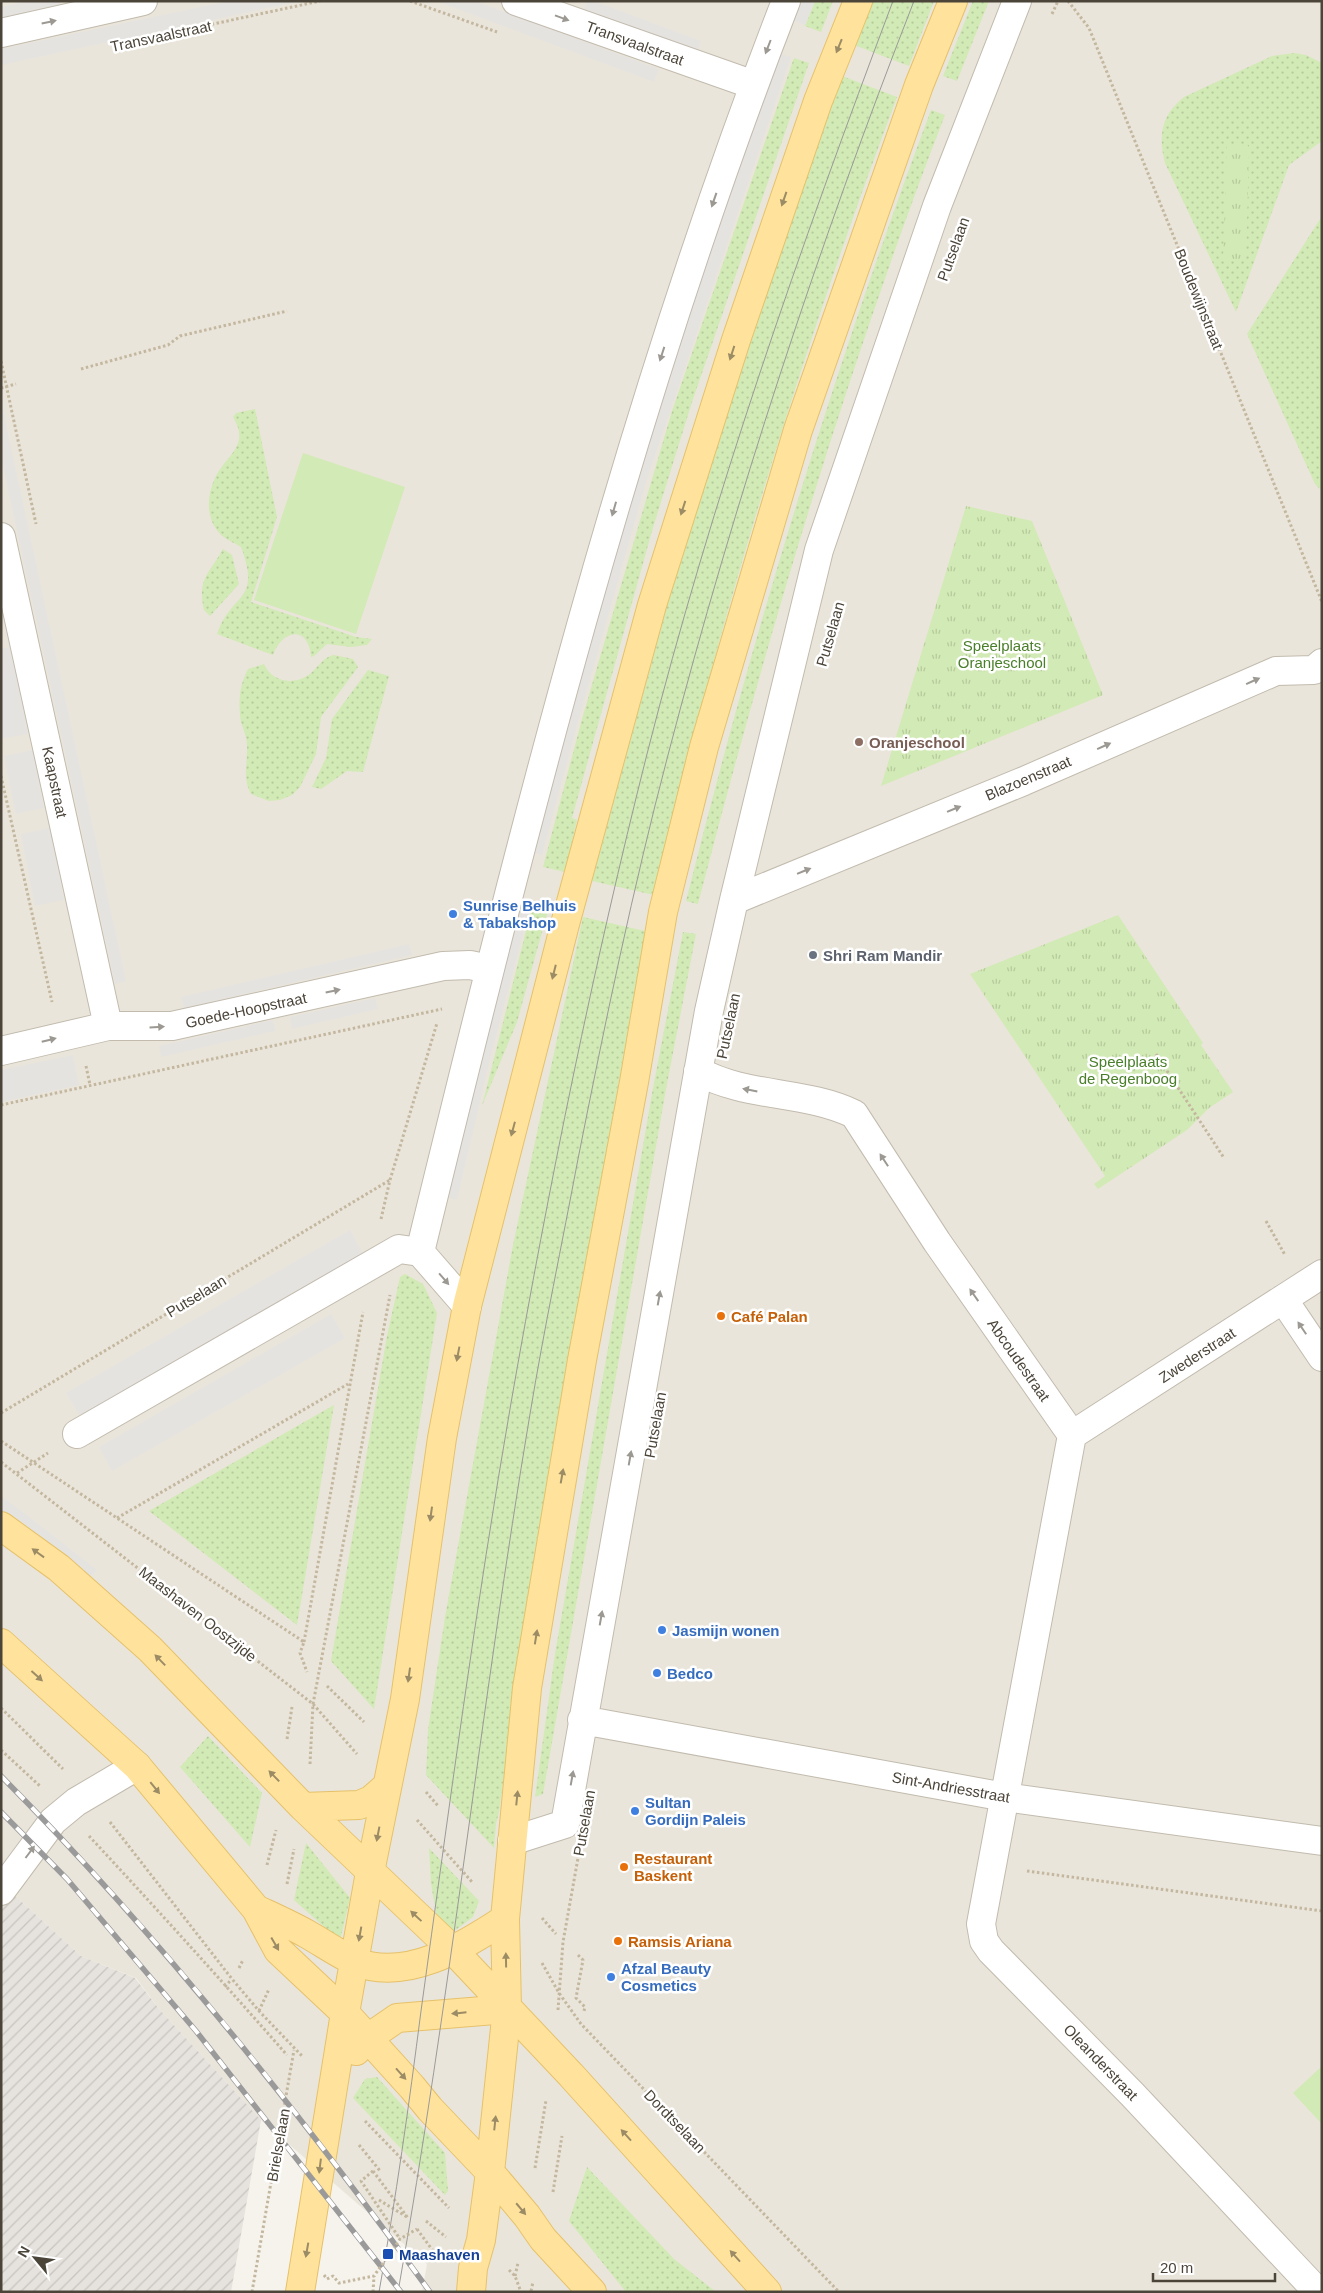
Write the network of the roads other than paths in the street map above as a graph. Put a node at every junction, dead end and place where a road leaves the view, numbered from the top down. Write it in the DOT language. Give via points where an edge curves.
graph roads {
  1 [pos="143,1"];
  2 [pos="516,1"];
  3 [pos="786,1"];
  4 [pos="858,1"];
  5 [pos="953,1"];
  6 [pos="1017,1"];
  7 [pos="1,32"];
  8 [pos="754,85"];
  9 [pos="1,537"];
  10 [pos="1319,671"];
  11 [pos="734,900"];
  12 [pos="489,969"];
  13 [pos="108,1026"];
  14 [pos="1,1051"];
  15 [pos="698,1071"];
  16 [pos="420,1252"];
  17 [pos="1322,1274"];
  18 [pos="1283,1299"];
  19 [pos="467,1306"];
  20 [pos="1322,1358"];
  21 [pos="77,1434"];
  22 [pos="1072,1435"];
  23 [pos="1,1526"];
  24 [pos="1,1643"];
  25 [pos="582,1720"];
  26 [pos="137,1766"];
  27 [pos="387,1786"];
  28 [pos="1005,1797"];
  29 [pos="303,1806"];
  30 [pos="512,1841"];
  31 [pos="1322,1841"];
  32 [pos="370,1872"];
  33 [pos="1,1892"];
  34 [pos="268,1914"];
  35 [pos="505,1919"];
  36 [pos="452,1949"];
  37 [pos="355,1961"];
  38 [pos="507,2008"];
  39 [pos="345,2013"];
  40 [pos="368,2038"];
  41 [pos="332,2086"];
  42 [pos="490,2172"];
  43 [pos="300,2292"];
  44 [pos="471,2292"];
  45 [pos="592,2292"];
  46 [pos="767,2292"];
  47 [pos="1318,2292"];
  7 -- 1 [label="street, one-way"];
  2 -- 8 [label="street, Transvaalstraat, one-way"];
  3 -- 8 [label="street, one-way"];
  4 -- 19 [label="main road, one-way" via="818,101 736,340 652,605 565,924"];
  30 -- 5 [label="main road, one-way" via="534,1650 582,1360 663,912 704,748 798,430 919,85"];
  6 -- 11 [label="street, Putselaan" via="937,206 819,550"];
  8 -- 12 [label="street, one-way" via="630,454"];
  9 -- 13 [label="street, Kaapstraat"];
  11 -- 10 [label="street, Blazoenstraat, one-way" via="1024,781 1276,671"];
  11 -- 15 [label="street, Putselaan"];
  13 -- 12 [label="street, Goede-Hoopstraat, one-way" via="172,1026 443,966 470,965"];
  12 -- 16 [label="street"];
  14 -- 13 [label="street, Goede-Hoopstraat, one-way"];
  22 -- 15 [label="street, Abcoudestraat, one-way" via="937,1242 854,1114 833,1104 716,1082"];
  25 -- 15 [label="street, Putselaan, one-way"];
  16 -- 19 [label="street, one-way"];
  16 -- 21 [label="street" via="399,1249"];
  17 -- 18 [label="street, Zwederstraat"];
  20 -- 18 [label="street, one-way"];
  18 -- 22 [label="street, Zwederstraat"];
  19 -- 27 [label="main road, one-way" via="442,1438 405,1699"];
  22 -- 28 [label="street"];
  29 -- 23 [label="main road, one-way" via="150,1649 59,1568"];
  24 -- 26 [label="main road, one-way"];
  25 -- 28 [label="street, Sint-Andriesstraat"];
  30 -- 25 [label="street, Putselaan, one-way" via="565,1824"];
  33 -- 26 [label="street, one-way" via="53,1821"];
  26 -- 34 [label="main road, one-way"];
  27 -- 29 [label="main road" via="371,1800 359,1804"];
  27 -- 32 [label="main road, one-way"];
  28 -- 31 [label="street, Sint-Andriesstraat"];
  28 -- 47 [label="street, Oleanderstraat" via="981,1924 984,1941"];
  29 -- 32 [label="main road"];
  30 -- 35 [label="main road"];
  36 -- 32 [label="main road, one-way"];
  32 -- 37 [label="main road, one-way"];
  34 -- 37 [label="main road"];
  34 -- 39 [label="main road, one-way" via="278,1950"];
  35 -- 36 [label="main road"];
  38 -- 35 [label="main road, one-way"];
  36 -- 37 [label="main road" via="409,1966 383,1967"];
  36 -- 38 [label="main road"];
  37 -- 39 [label="main road"];
  38 -- 40 [label="main road, one-way" via="397,2018"];
  42 -- 38 [label="main road, one-way"];
  46 -- 38 [label="main road, one-way"];
  39 -- 40 [label="main road"];
  39 -- 41 [label="main road"];
  40 -- 41 [label="main road"];
  40 -- 42 [label="main road, one-way"];
  41 -- 43 [label="main road, one-way"];
  42 -- 44 [label="main road"];
  42 -- 45 [label="main road, one-way" via="543,2239"];
}
